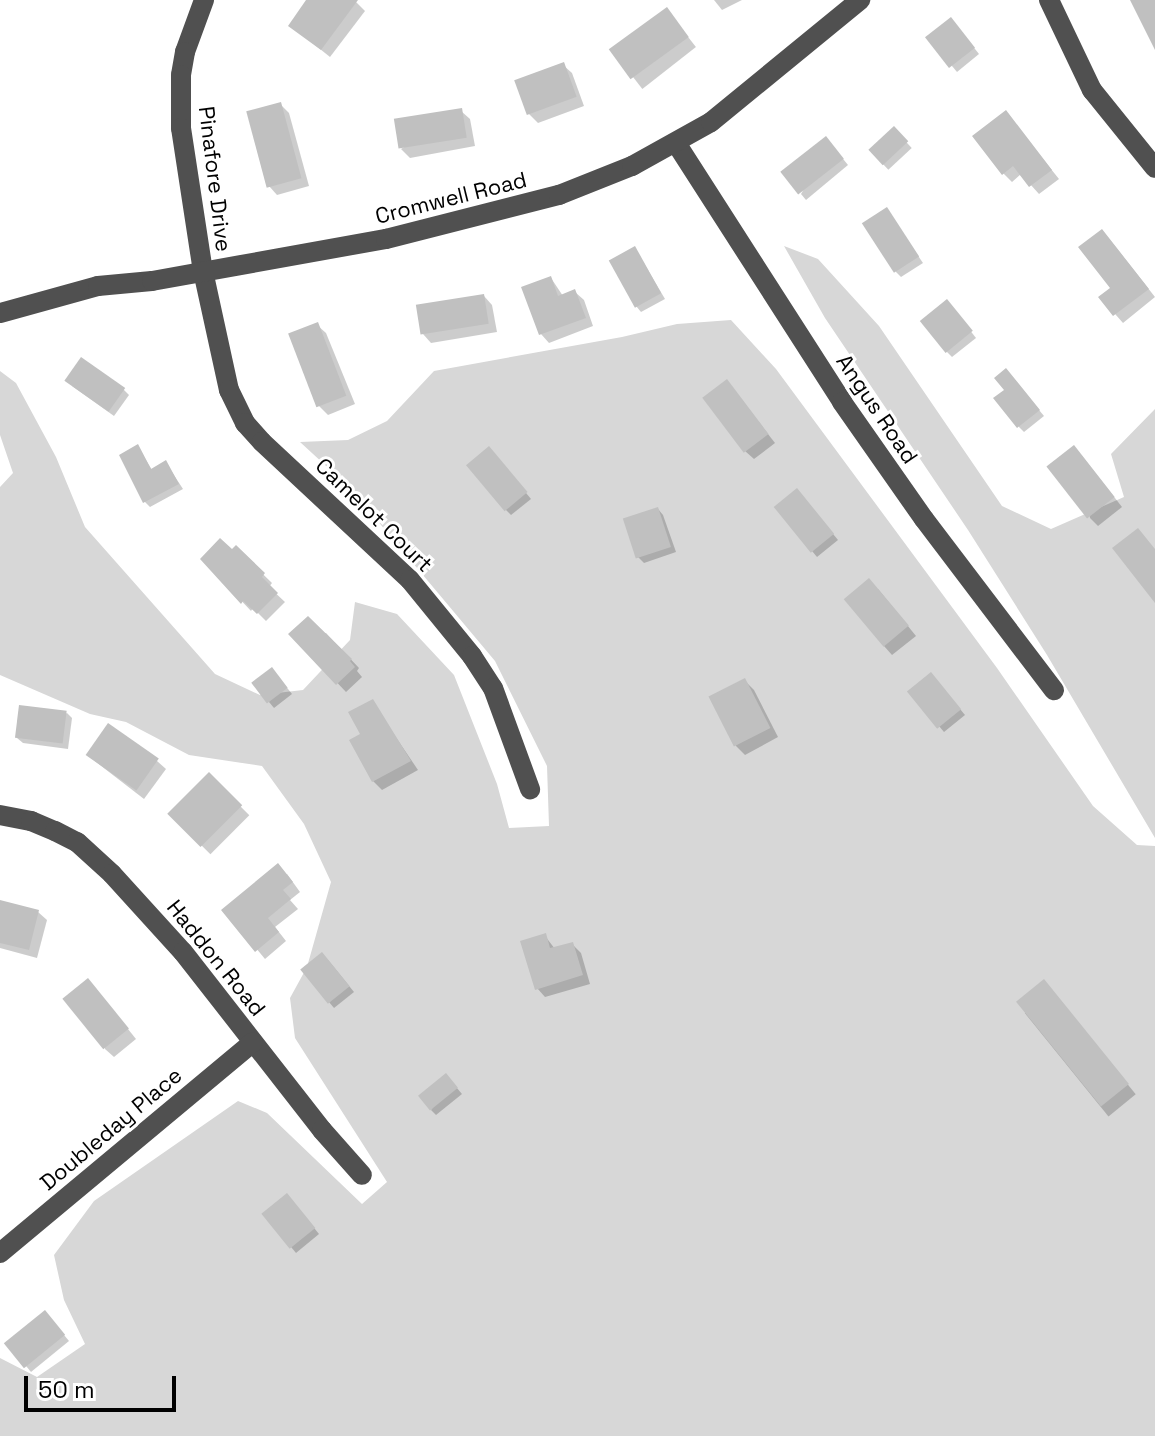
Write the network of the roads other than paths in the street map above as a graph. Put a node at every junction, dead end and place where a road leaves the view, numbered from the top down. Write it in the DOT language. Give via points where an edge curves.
graph roads {
  1 [pos="204,0"];
  2 [pos="860,0"];
  3 [pos="1049,0"];
  4 [pos="676,143"];
  5 [pos="1155,168"];
  6 [pos="203,271"];
  7 [pos="0,313"];
  8 [pos="1054,690"];
  9 [pos="530,789"];
  10 [pos="0,815"];
  11 [pos="253,1042"];
  12 [pos="362,1175"];
  13 [pos="0,1253"];
  1 -- 6 [label="street, Pinafore Drive" via="189,34 181,75 181,128"];
  2 -- 4 [label="street, Cromwell Road" via="720,115"];
  3 -- 5 [label="street" via="1092,90"];
  4 -- 6 [label="street, Cromwell Road" via="632,166 517,208 386,239"];
  4 -- 8 [label="street, Angus Road" via="842,402"];
  6 -- 7 [label="street, Cromwell Road" via="98,286"];
  6 -- 9 [label="street, Camelot Court" via="222,365 245,423 410,580 472,656 493,688"];
  10 -- 11 [label="street, Haddon Road" via="55,831 89,853 183,952"];
  11 -- 12 [label="street, Haddon Road"];
  11 -- 13 [label="street, Doubleday Place"];
}
